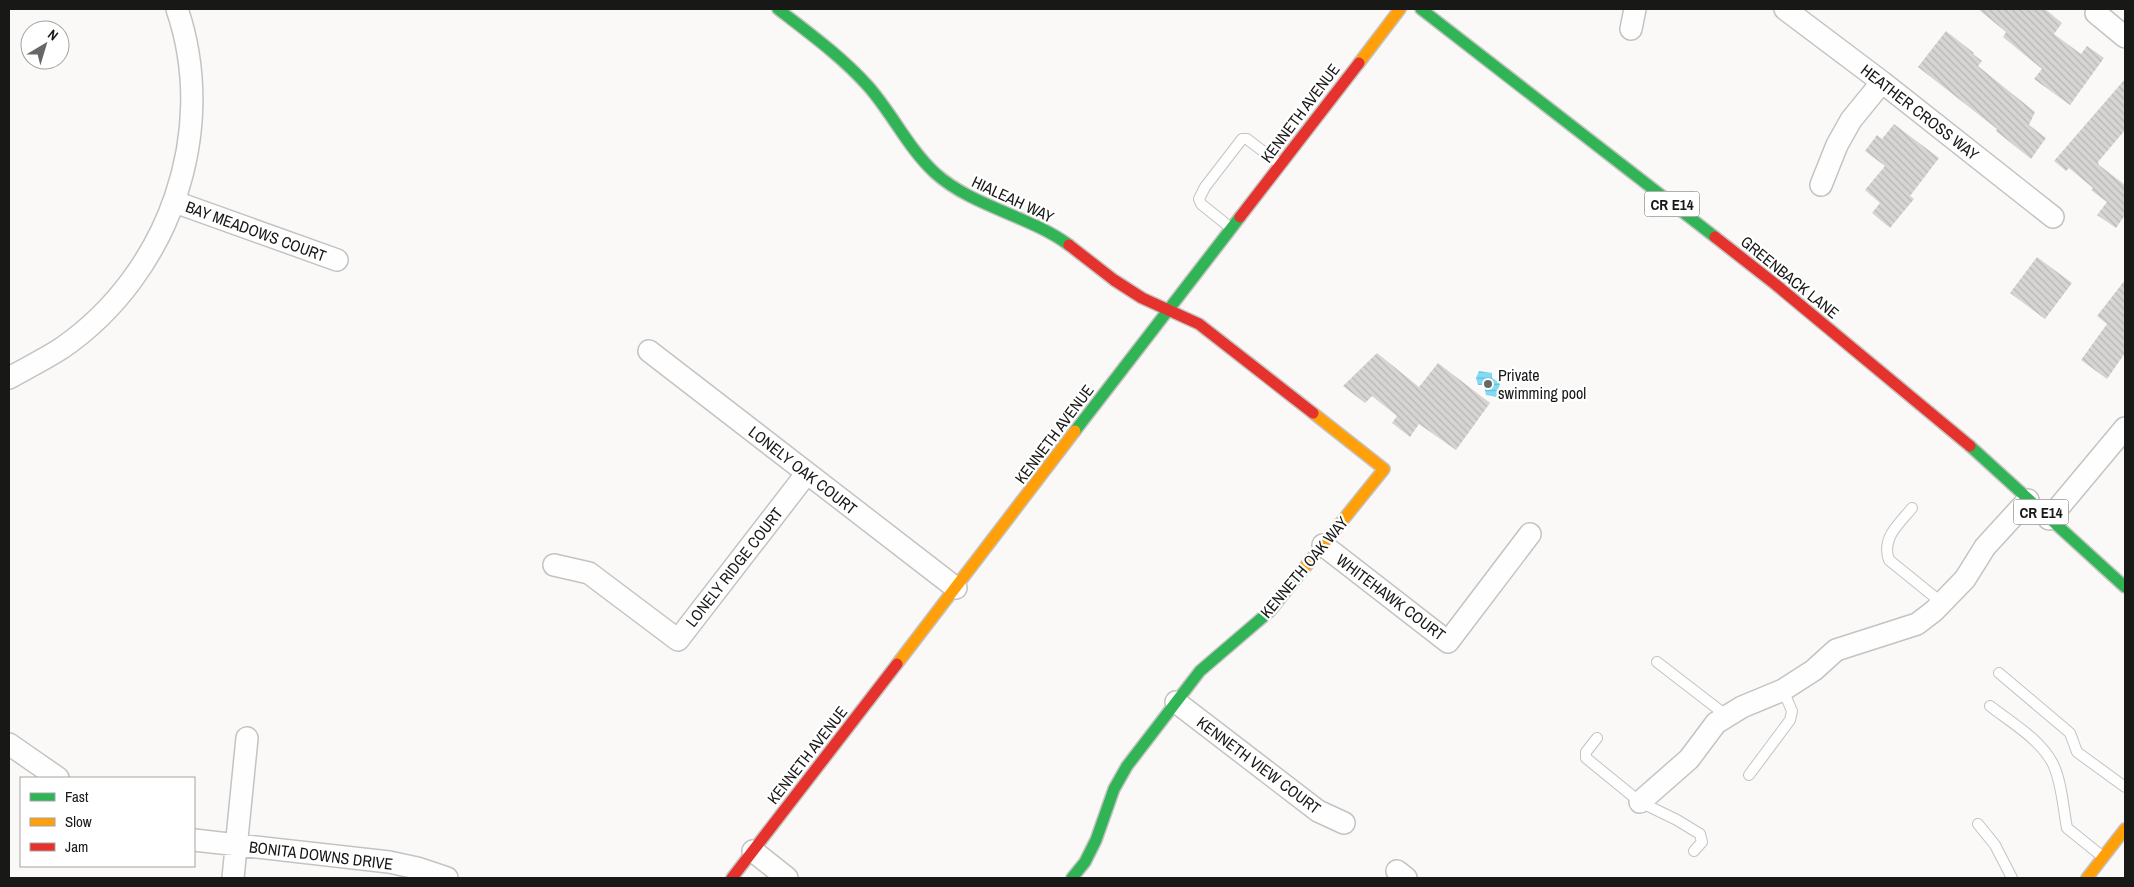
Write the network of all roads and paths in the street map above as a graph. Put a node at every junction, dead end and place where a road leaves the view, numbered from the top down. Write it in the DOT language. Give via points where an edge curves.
graph roads {
  1 [pos="177,9"];
  2 [pos="778,9"];
  3 [pos="1400,9"];
  4 [pos="1421,9"];
  5 [pos="1785,9"];
  6 [pos="2096,13"];
  7 [pos="2125,36"];
  8 [pos="1882,82"];
  9 [pos="1281,164"];
  10 [pos="1822,185"];
  11 [pos="175,202"];
  12 [pos="2053,217"];
  13 [pos="1231,228"];
  14 [pos="337,260"];
  15 [pos="1169,311"];
  16 [pos="649,351"];
  17 [pos="9,378"];
  18 [pos="2125,428"];
  19 [pos="807,472"];
  20 [pos="2028,500"];
  21 [pos="1912,508"];
  22 [pos="2049,519"];
  23 [pos="1530,534"];
  24 [pos="1323,545"];
  25 [pos="554,565"];
  26 [pos="956,588"];
  27 [pos="2125,588"];
  28 [pos="1942,603"];
  29 [pos="1657,662"];
  30 [pos="1999,674"];
  31 [pos="1783,690"];
  32 [pos="1176,702"];
  33 [pos="1990,706"];
  34 [pos="1727,716"];
  35 [pos="247,738"];
  36 [pos="1597,738"];
  37 [pos="9,744"];
  38 [pos="1749,775"];
  39 [pos="57,777"];
  40 [pos="2125,787"];
  41 [pos="1640,802"];
  42 [pos="1344,823"];
  43 [pos="1978,824"];
  44 [pos="2125,829"];
  45 [pos="195,840"];
  46 [pos="237,845"];
  47 [pos="753,851"];
  48 [pos="1694,851"];
  49 [pos="2103,857"];
  50 [pos="233,878"];
  51 [pos="447,878"];
  52 [pos="732,878"];
  53 [pos="787,878"];
  54 [pos="1072,878"];
  55 [pos="2012,878"];
  56 [pos="2087,878"];
  1 -- 11 [label="street" via="188,51 192,112 185,165"];
  2 -- 15 [label="main road, HIALEAH WAY" via="847,64 869,87 935,173 970,198 1067,243 1114,280"];
  3 -- 9 [label="main road, KENNETH AVENUE"];
  4 -- 20 [label="main road, GREENBACK LANE / CR E14" via="1775,284 1959,436"];
  5 -- 8 [label="street, HEATHER CROSS WAY"];
  6 -- 7 [label="street"];
  8 -- 10 [label="street" via="1851,120 1836,145"];
  8 -- 12 [label="street, HEATHER CROSS WAY"];
  9 -- 13 [label="main road, KENNETH AVENUE"];
  9 -- 13 [label="lane" via="1247,139 1242,139 1198,198"];
  11 -- 14 [label="street, BAY MEADOWS COURT"];
  11 -- 17 [label="street" via="153,249 112,303 63,347"];
  13 -- 15 [label="main road, KENNETH AVENUE"];
  15 -- 24 [label="main road, KENNETH OAK WAY" via="1198,324 1384,469"];
  15 -- 26 [label="main road, KENNETH AVENUE"];
  16 -- 19 [label="street, LONELY OAK COURT"];
  18 -- 22 [label="street"];
  19 -- 25 [label="street, LONELY RIDGE COURT" via="678,640 589,573"];
  19 -- 26 [label="street, LONELY OAK COURT"];
  20 -- 22 [label="main road, GREENBACK LANE / CR E14"];
  20 -- 28 [label="street" via="1984,547 1964,579"];
  21 -- 28 [label="lane" via="1889,536 1885,550 1889,560"];
  22 -- 27 [label="main road, GREENBACK LANE / CR E14"];
  23 -- 24 [label="street, WHITEHAWK COURT" via="1448,642"];
  24 -- 32 [label="main road, KENNETH OAK WAY" via="1270,610 1206,665"];
  26 -- 47 [label="main road, KENNETH AVENUE"];
  28 -- 31 [label="street" via="1917,624 1836,650 1814,670"];
  29 -- 34 [label="lane"];
  30 -- 40 [label="lane" via="2070,732 2077,752"];
  31 -- 34 [label="street"];
  31 -- 38 [label="lane" via="1792,711 1790,720"];
  32 -- 42 [label="street, KENNETH VIEW COURT" via="1318,811"];
  32 -- 54 [label="main road, KENNETH OAK WAY" via="1127,766 1114,789 1096,840"];
  33 -- 49 [label="lane" via="2041,746 2056,773 2067,828"];
  34 -- 41 [label="street" via="1716,724 1689,759"];
  35 -- 46 [label="street"];
  36 -- 41 [label="lane" via="1586,752 1586,758"];
  37 -- 39 [label="street"];
  41 -- 48 [label="lane" via="1700,834 1702,842"];
  43 -- 55 [label="lane" via="1995,844"];
  44 -- 49 [label="main road"];
  45 -- 46 [label="street, BONITA DOWNS DRIVE"];
  46 -- 50 [label="street"];
  46 -- 51 [label="street, BONITA DOWNS DRIVE" via="389,862"];
  47 -- 52 [label="main road, KENNETH AVENUE"];
  47 -- 53 [label="street"];
  49 -- 56 [label="main road"];
}
